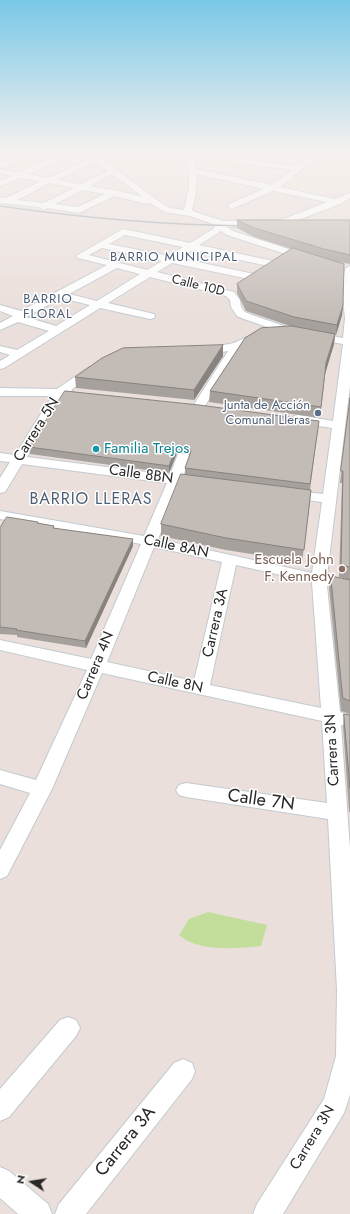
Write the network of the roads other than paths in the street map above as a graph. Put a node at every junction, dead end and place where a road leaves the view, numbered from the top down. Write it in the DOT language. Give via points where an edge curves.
graph roads {
  1 [pos="67,209"];
  2 [pos="82,209"];
  3 [pos="165,209"];
  4 [pos="188,209"];
  5 [pos="319,209"];
  6 [pos="192,214"];
  7 [pos="220,227"];
  8 [pos="100,245"];
  9 [pos="190,247"];
  10 [pos="170,259"];
  11 [pos="319,262"];
  12 [pos="112,266"];
  13 [pos="348,269"];
  14 [pos="146,274"];
  15 [pos="254,277"];
  16 [pos="236,290"];
  17 [pos="58,295"];
  18 [pos="98,304"];
  19 [pos="0,308"];
  20 [pos="19,316"];
  21 [pos="150,316"];
  22 [pos="350,318"];
  23 [pos="0,327"];
  24 [pos="57,330"];
  25 [pos="291,332"];
  26 [pos="349,342"];
  27 [pos="237,346"];
  28 [pos="0,349"];
  29 [pos="190,352"];
  30 [pos="18,354"];
  31 [pos="100,364"];
  32 [pos="0,366"];
  33 [pos="0,392"];
  34 [pos="61,392"];
  35 [pos="84,394"];
  36 [pos="0,398"];
  37 [pos="184,404"];
  38 [pos="199,406"];
  39 [pos="215,408"];
  40 [pos="284,417"];
  41 [pos="342,429"];
  42 [pos="0,456"];
  43 [pos="183,457"];
  44 [pos="19,459"];
  45 [pos="175,480"];
  46 [pos="198,482"];
  47 [pos="0,489"];
  48 [pos="275,492"];
  49 [pos="329,499"];
  50 [pos="0,516"];
  51 [pos="148,541"];
  52 [pos="230,559"];
  53 [pos="319,579"];
  54 [pos="350,586"];
  55 [pos="0,645"];
  56 [pos="97,666"];
  57 [pos="201,688"];
  58 [pos="331,717"];
  59 [pos="350,721"];
  60 [pos="0,777"];
  61 [pos="42,789"];
  62 [pos="186,790"];
  63 [pos="341,819"];
  64 [pos="0,870"];
  65 [pos="347,937"];
  66 [pos="68,1028"];
  67 [pos="183,1071"];
  68 [pos="342,1098"];
  69 [pos="0,1108"];
  70 [pos="0,1180"];
  71 [pos="38,1214"];
  72 [pos="68,1214"];
  73 [pos="268,1214"];
  1 -- 2 [label="street"];
  3 -- 6 [label="street"];
  4 -- 6 [label="street"];
  5 -- 7 [label="street" via="282,223"];
  6 -- 7 [label="street"];
  7 -- 9 [label="street"];
  7 -- 11 [label="street" via="230,233"];
  8 -- 9 [label="street" via="124,232"];
  8 -- 10 [label="street"];
  8 -- 12 [label="street, Calle 10D" via="80,256"];
  9 -- 10 [label="street"];
  9 -- 15 [label="street" via="230,252 273,264"];
  10 -- 14 [label="street"];
  10 -- 15 [label="street"];
  12 -- 14 [label="street, Calle 10D"];
  12 -- 17 [label="street"];
  13 -- 22 [label="street, Carrera 3N"];
  14 -- 16 [label="street, Calle 10D"];
  14 -- 18 [label="street"];
  15 -- 16 [label="street"];
  16 -- 25 [label="street, Calle 10D" via="236,308 240,314"];
  17 -- 18 [label="street"];
  17 -- 20 [label="street"];
  18 -- 21 [label="street"];
  18 -- 24 [label="street"];
  19 -- 20 [label="street"];
  20 -- 23 [label="street"];
  20 -- 24 [label="street"];
  22 -- 26 [label="street, Carrera 3N"];
  24 -- 30 [label="street"];
  25 -- 26 [label="street, Calle 10D"];
  25 -- 27 [label="street" via="258,334"];
  26 -- 41 [label="street, Carrera 3N"];
  27 -- 29 [label="street"];
  27 -- 38 [label="street"];
  28 -- 30 [label="street"];
  30 -- 32 [label="street"];
  31 -- 34 [label="street"];
  33 -- 34 [label="street"];
  34 -- 35 [label="street"];
  34 -- 36 [label="street"];
  34 -- 44 [label="street, Carrera 5N"];
  37 -- 38 [label="street"];
  38 -- 39 [label="street"];
  40 -- 41 [label="street"];
  41 -- 49 [label="street, Carrera 3N"];
  42 -- 44 [label="street, Calle 8BN"];
  43 -- 45 [label="street, Carrera 4N"];
  44 -- 45 [label="street, Calle 8BN"];
  44 -- 47 [label="street, Carrera 5N"];
  45 -- 46 [label="street, Calle 8BN"];
  45 -- 51 [label="street, Carrera 4N"];
  48 -- 49 [label="street"];
  49 -- 53 [label="street, Carrera 3N"];
  50 -- 51 [label="street, Calle 8AN"];
  51 -- 52 [label="street, Calle 8AN"];
  51 -- 56 [label="street, Carrera 4N"];
  52 -- 53 [label="street, Calle 8AN"];
  52 -- 57 [label="street, Carrera 3A"];
  53 -- 54 [label="street, Calle 8AN"];
  53 -- 58 [label="street, Carrera 3N"];
  55 -- 56 [label="street, Calle 8N"];
  56 -- 57 [label="street, Calle 8N"];
  56 -- 61 [label="street, Carrera 4N"];
  57 -- 58 [label="street, Calle 8N"];
  58 -- 59 [label="street, Calle 8N"];
  58 -- 63 [label="street, Carrera 3N"];
  60 -- 61 [label="street"];
  61 -- 64 [label="street, Carrera 4N"];
  62 -- 63 [label="street, Calle 7N"];
  63 -- 65 [label="street, Carrera 3N"];
  65 -- 68 [label="street, Carrera 3N" via="348,1056"];
  66 -- 69 [label="street"];
  67 -- 72 [label="street, Carrera 3A"];
  68 -- 73 [label="street, Carrera 3N"];
  70 -- 71 [label="street"];
}
